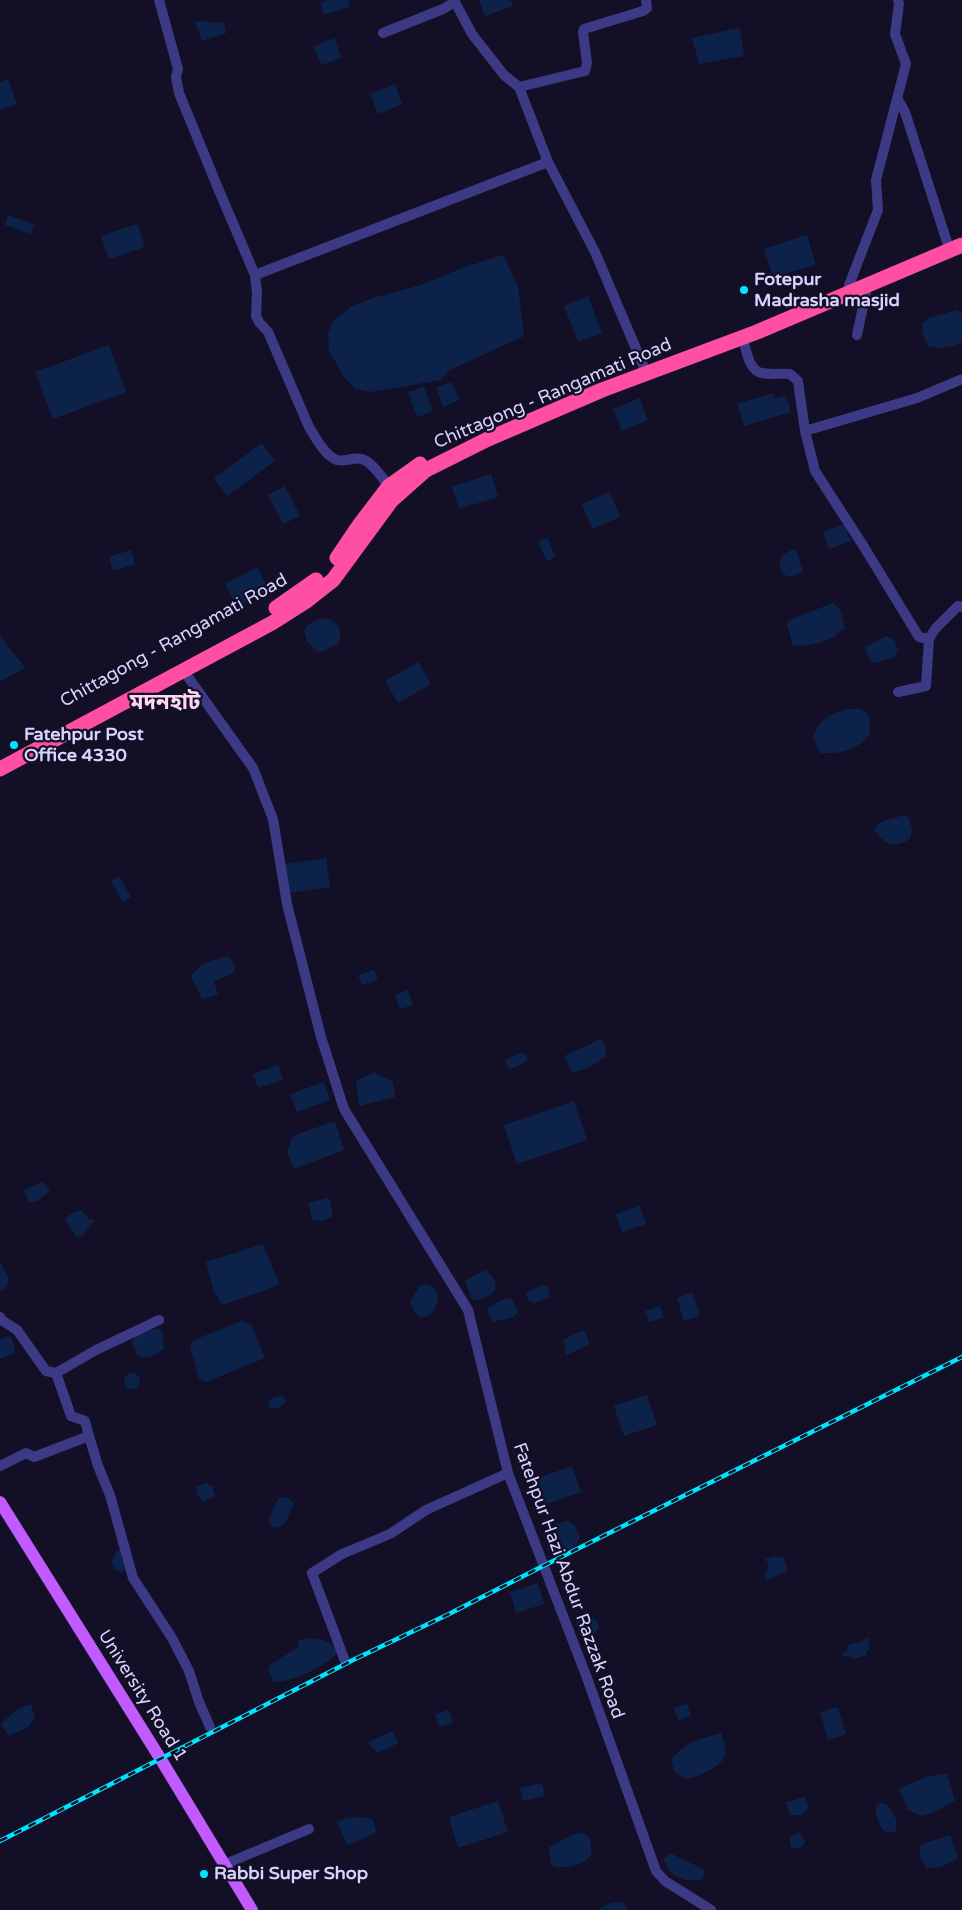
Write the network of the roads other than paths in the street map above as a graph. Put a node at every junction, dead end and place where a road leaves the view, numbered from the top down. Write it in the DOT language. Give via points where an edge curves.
graph roads {
  1 [pos="159,0"];
  2 [pos="646,0"];
  3 [pos="898,0"];
  4 [pos="455,1"];
  5 [pos="384,33"];
  6 [pos="519,88"];
  7 [pos="897,98"];
  8 [pos="548,162"];
  9 [pos="962,237"];
  10 [pos="955,244"];
  11 [pos="255,275"];
  12 [pos="868,284"];
  13 [pos="849,285"];
  14 [pos="857,335"];
  15 [pos="742,336"];
  16 [pos="643,365"];
  17 [pos="962,379"];
  18 [pos="805,431"];
  19 [pos="389,486"];
  20 [pos="962,607"];
  21 [pos="929,639"];
  22 [pos="183,670"];
  23 [pos="898,692"];
  24 [pos="0,758"];
  25 [pos="0,769"];
  26 [pos="0,1317"];
  27 [pos="159,1320"];
  28 [pos="56,1373"];
  29 [pos="90,1436"];
  30 [pos="0,1466"];
  31 [pos="508,1473"];
  32 [pos="0,1502"];
  33 [pos="346,1661"];
  34 [pos="210,1728"];
  35 [pos="309,1829"];
  36 [pos="223,1864"];
  37 [pos="252,1910"];
  38 [pos="710,1910"];
  1 -- 11 [label="street" via="178,69 179,93"];
  2 -- 6 [label="street" via="647,8 643,11 584,28 584,71"];
  3 -- 7 [label="street" via="894,34 906,64"];
  4 -- 5 [label="street"];
  4 -- 6 [label="street" via="472,34 504,75"];
  6 -- 8 [label="street"];
  7 -- 10 [label="street"];
  7 -- 13 [label="street" via="876,180 878,210"];
  8 -- 11 [label="street"];
  8 -- 16 [label="street" via="595,252"];
  9 -- 10 [label="highway, Chittagong - Rangamati Road"];
  10 -- 12 [label="highway, Chittagong - Rangamati Road"];
  10 -- 13 [label="highway, Chittagong - Rangamati Road" via="922,252"];
  11 -- 19 [label="street" via="256,316 268,332 309,427 337,460 365,461"];
  12 -- 14 [label="street"];
  12 -- 15 [label="highway, Chittagong - Rangamati Road"];
  13 -- 16 [label="highway, Chittagong - Rangamati Road"];
  15 -- 18 [label="street" via="756,371 790,374 798,381"];
  15 -- 22 [label="highway, Chittagong - Rangamati Road" via="593,394 488,439 426,470 391,501 332,580 272,623"];
  16 -- 19 [label="highway, Chittagong - Rangamati Road" via="538,407 424,462"];
  17 -- 18 [label="street" via="917,398"];
  18 -- 21 [label="street" via="815,471 919,637"];
  19 -- 24 [label="highway, Chittagong - Rangamati Road" via="328,571 310,586 228,637"];
  20 -- 21 [label="street" via="958,606"];
  21 -- 23 [label="street" via="926,686"];
  22 -- 25 [label="highway, Chittagong - Rangamati Road"];
  22 -- 31 [label="street, Fatehpur Hazi Abdur Razzak Road" via="253,768 273,819 287,904 342,1104 468,1310"];
  26 -- 28 [label="street" via="17,1330 46,1371"];
  27 -- 28 [label="street"];
  28 -- 29 [label="street" via="71,1416 85,1421"];
  29 -- 30 [label="street" via="34,1457 26,1453"];
  29 -- 34 [label="street" via="133,1578 189,1671"];
  31 -- 33 [label="street" via="426,1510 390,1534 342,1554 312,1572"];
  31 -- 38 [label="street, Fatehpur Hazi Abdur Razzak Road" via="656,1871 665,1881"];
  32 -- 36 [label="main road, University Road 1"];
  35 -- 36 [label="street"];
  36 -- 37 [label="main road, University Road 1"];
}
